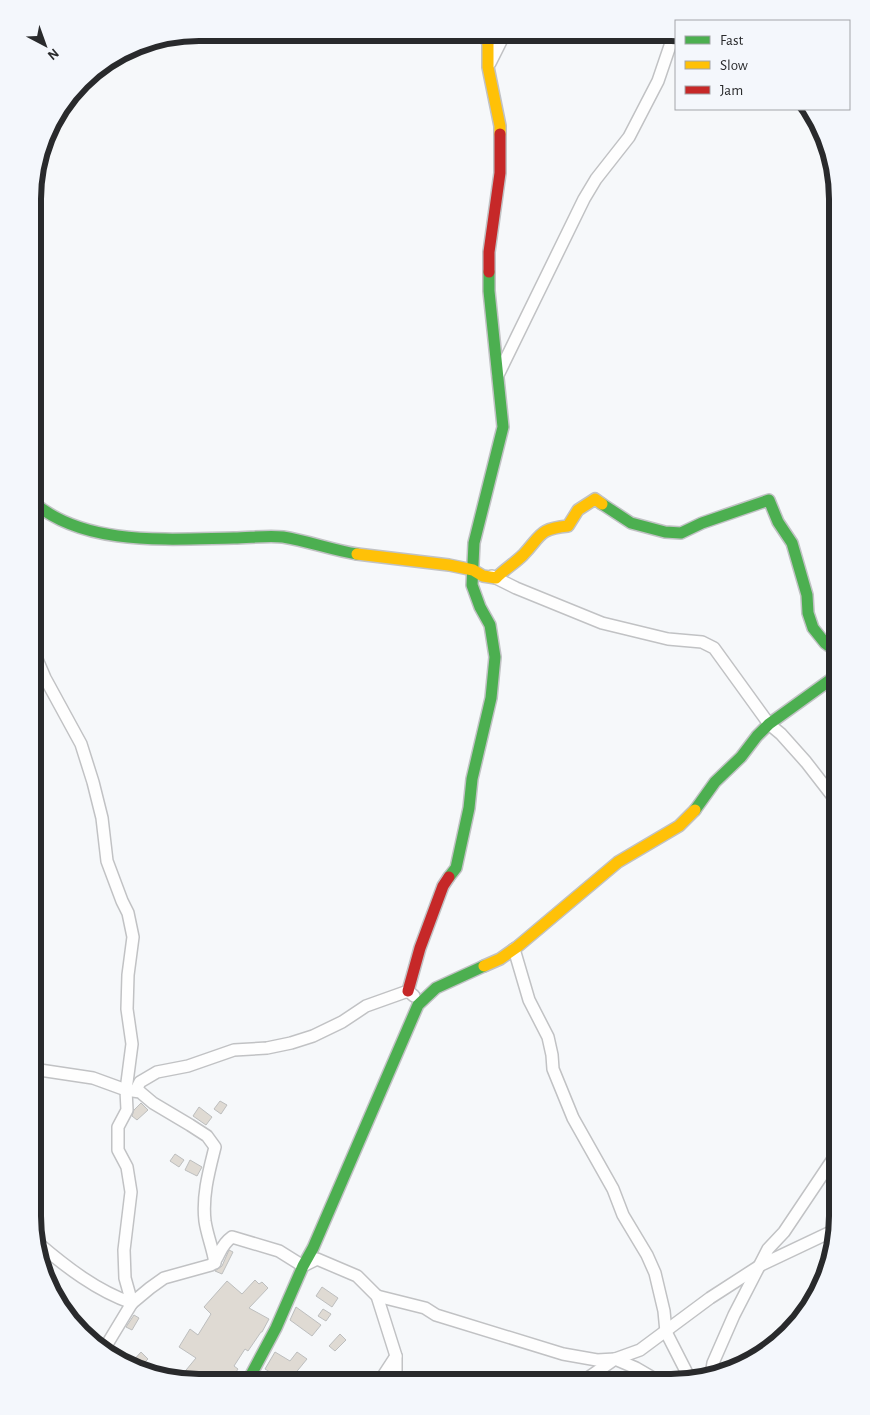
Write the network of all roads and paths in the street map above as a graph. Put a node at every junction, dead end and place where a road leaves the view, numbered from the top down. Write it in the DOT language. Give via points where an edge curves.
graph roads {
  1 [pos="487,41"];
  2 [pos="502,41"];
  3 [pos="672,41"];
  4 [pos="488,67"];
  5 [pos="497,376"];
  6 [pos="41,506"];
  7 [pos="473,570"];
  8 [pos="496,578"];
  9 [pos="829,645"];
  10 [pos="41,670"];
  11 [pos="829,681"];
  12 [pos="769,724"];
  13 [pos="828,791"];
  14 [pos="514,949"];
  15 [pos="408,991"];
  16 [pos="418,1006"];
  17 [pos="41,1070"];
  18 [pos="131,1090"];
  19 [pos="828,1166"];
  20 [pos="827,1234"];
  21 [pos="44,1248"];
  22 [pos="215,1263"];
  23 [pos="760,1265"];
  24 [pos="303,1266"];
  25 [pos="377,1296"];
  26 [pos="132,1303"];
  27 [pos="666,1332"];
  28 [pos="107,1344"];
  29 [pos="396,1356"];
  30 [pos="615,1359"];
  31 [pos="712,1368"];
  32 [pos="687,1373"];
  33 [pos="252,1374"];
  34 [pos="384,1374"];
  35 [pos="396,1374"];
  36 [pos="593,1374"];
  37 [pos="646,1374"];
  1 -- 4 [label="street"];
  2 -- 4 [label="street"];
  3 -- 5 [label="street" via="645,108 629,137 584,199"];
  4 -- 5 [label="street" via="500,126 500,172 490,252 489,291"];
  5 -- 7 [label="street" via="503,427 474,543"];
  6 -- 7 [label="street" via="69,523 105,535 175,539 282,536 337,551"];
  7 -- 8 [label="street"];
  7 -- 15 [label="street" via="472,585 490,625 496,657 491,698 456,868 443,886"];
  8 -- 9 [label="street" via="523,555 536,538 550,528 568,526 578,510 595,498 631,522 681,534 769,500 792,543 813,628"];
  8 -- 12 [label="street" via="602,623 668,639 702,642 714,648"];
  10 -- 18 [label="street" via="81,744 94,782 108,861 128,913 133,938 127,1009 132,1044"];
  11 -- 12 [label="street"];
  12 -- 13 [label="street"];
  12 -- 14 [label="street" via="715,782 691,815 618,862"];
  14 -- 16 [label="street" via="436,988"];
  14 -- 27 [label="street" via="530,1000 548,1037 553,1069 573,1118 614,1189 655,1273"];
  15 -- 16 [label="street" via="416,997"];
  15 -- 18 [label="street" via="366,1006 313,1036 266,1048 234,1050 188,1066 157,1072"];
  16 -- 24 [label="street"];
  17 -- 18 [label="street" via="93,1078"];
  18 -- 22 [label="street" via="190,1125 215,1147 204,1208"];
  18 -- 26 [label="street" via="128,1110 118,1127 118,1150 127,1167 131,1192 124,1250 125,1278"];
  19 -- 23 [label="street"];
  20 -- 23 [label="street"];
  21 -- 26 [label="street" via="91,1283 118,1299"];
  22 -- 24 [label="street" via="223,1243 232,1237 279,1251"];
  22 -- 26 [label="street" via="164,1278"];
  23 -- 27 [label="street"];
  23 -- 31 [label="street"];
  24 -- 25 [label="street" via="317,1259 357,1276"];
  24 -- 33 [label="street"];
  25 -- 29 [label="street"];
  25 -- 30 [label="street" via="425,1308 436,1315 563,1354 597,1360"];
  26 -- 28 [label="street"];
  27 -- 30 [label="street" via="640,1350"];
  27 -- 32 [label="street"];
  29 -- 34 [label="street"];
  29 -- 35 [label="street"];
  30 -- 36 [label="street"];
  30 -- 37 [label="street"];
}
